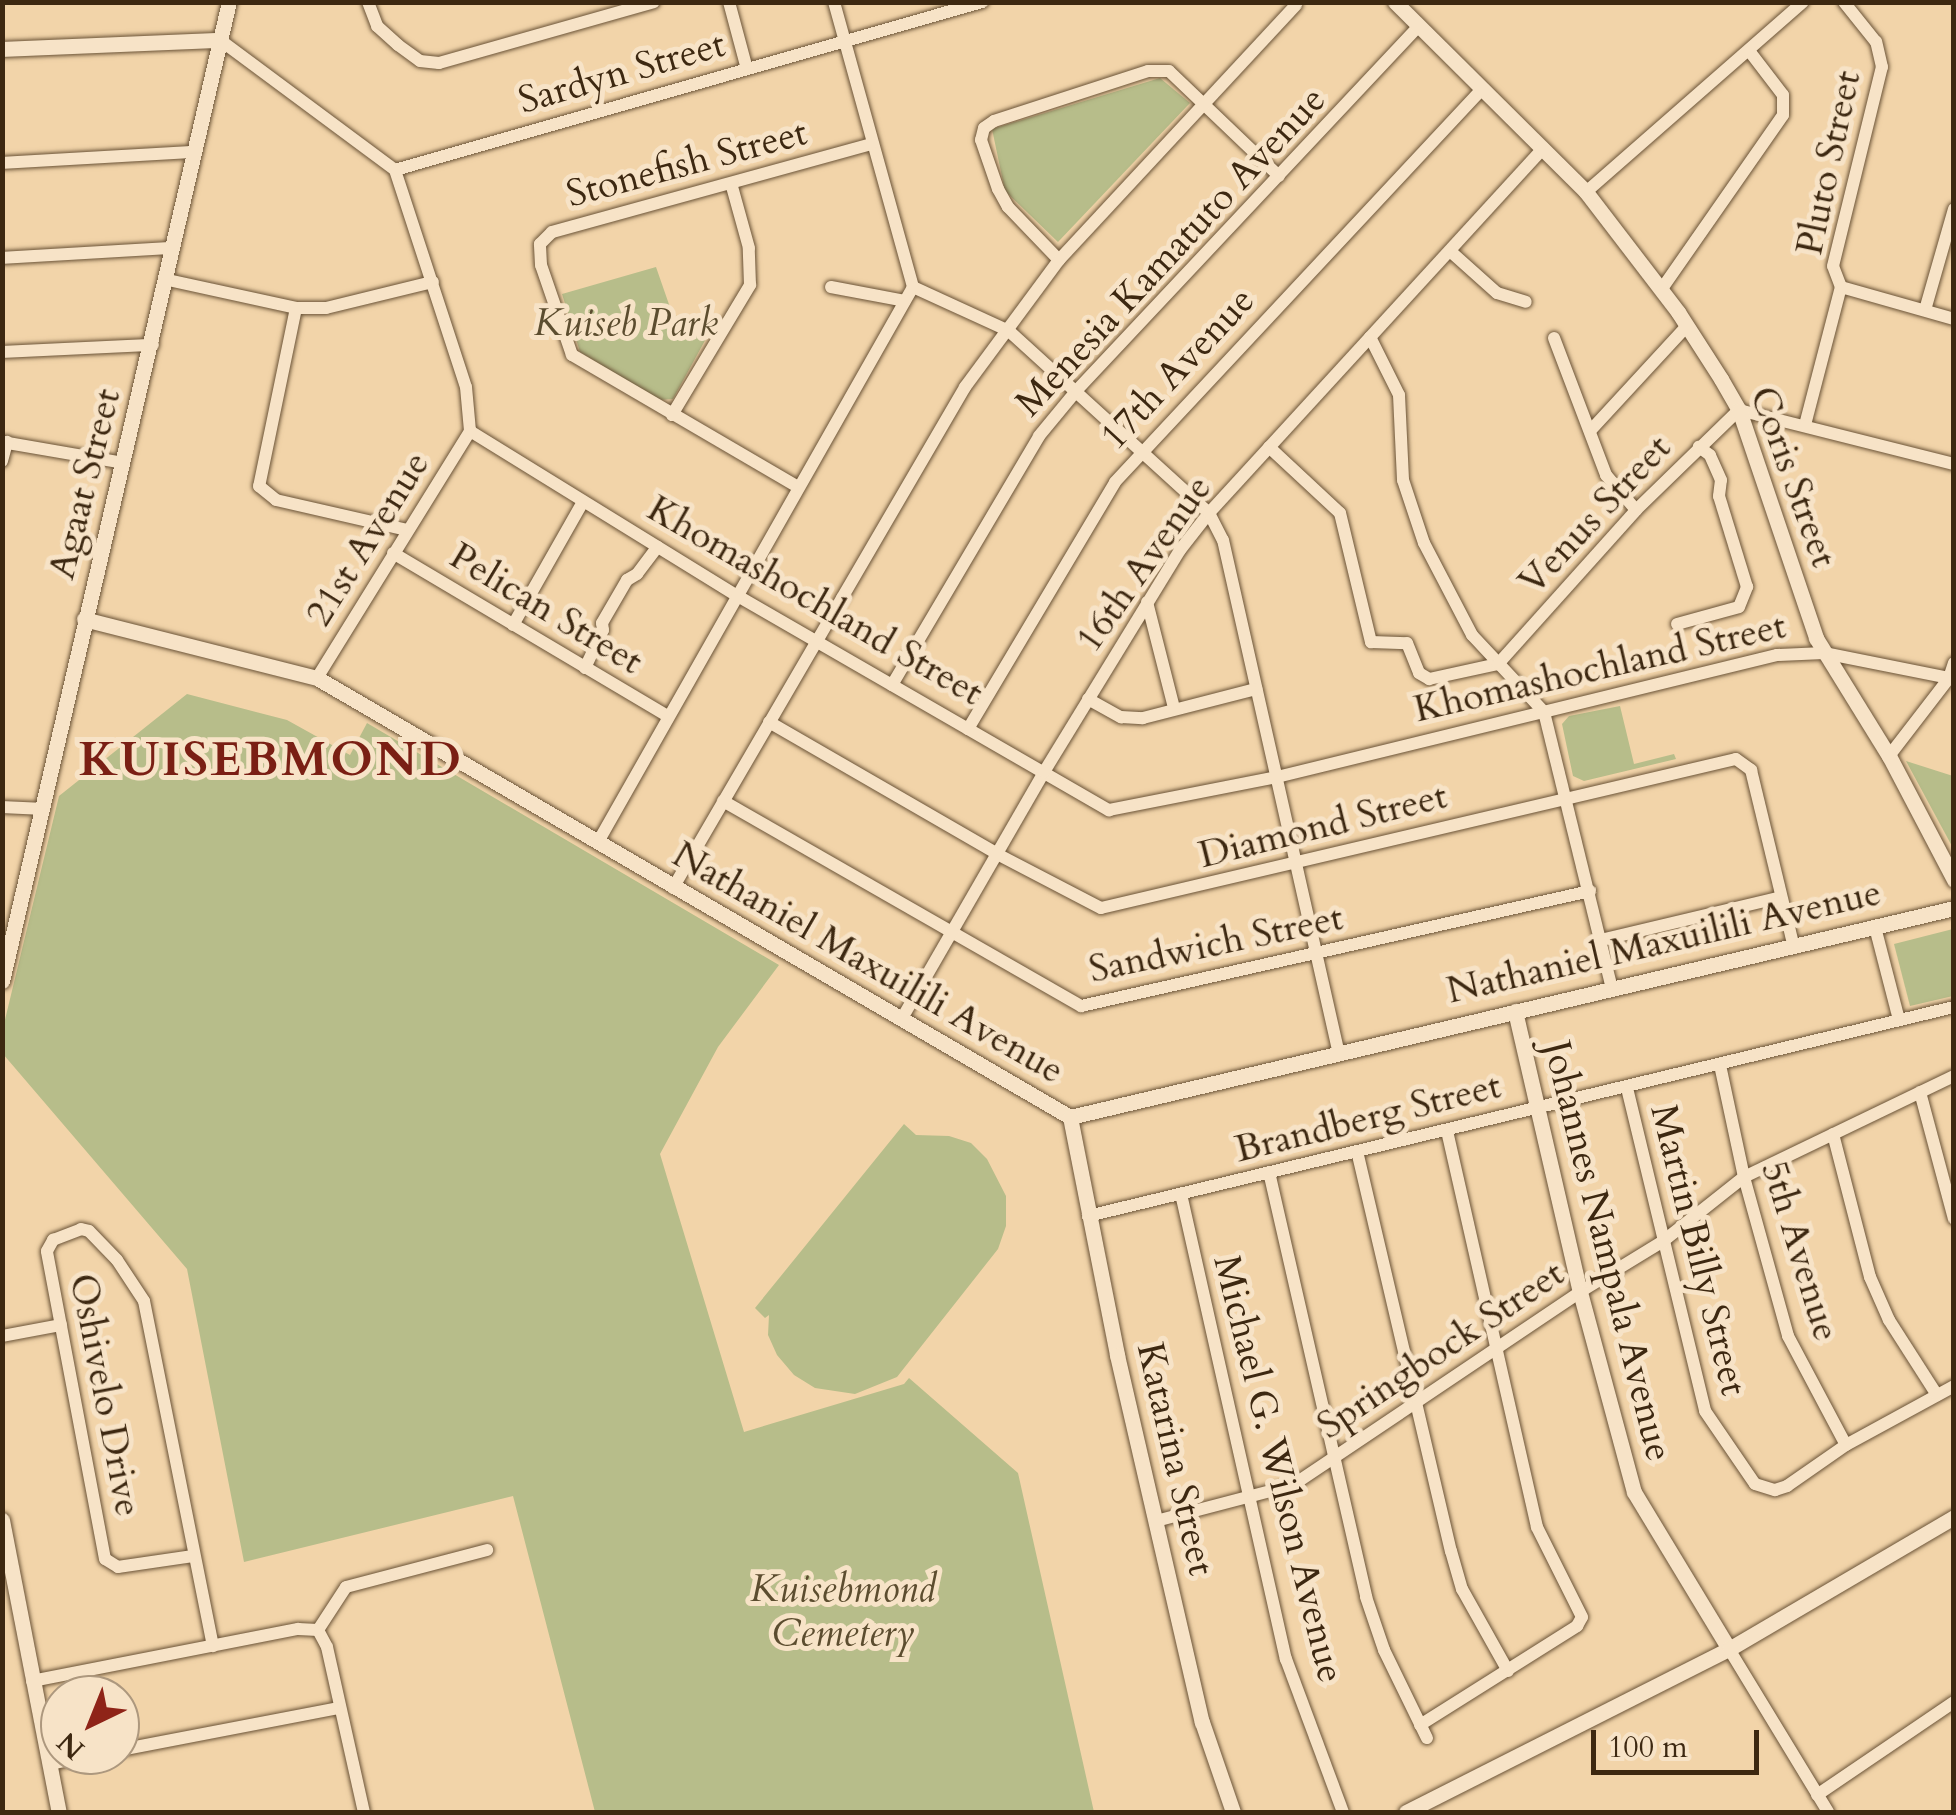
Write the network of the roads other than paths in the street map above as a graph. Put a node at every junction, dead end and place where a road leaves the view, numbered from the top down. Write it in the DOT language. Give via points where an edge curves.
graph roads {
  1 [pos="229,2"];
  2 [pos="368,2"];
  3 [pos="654,2"];
  4 [pos="729,2"];
  5 [pos="834,2"];
  6 [pos="982,2"];
  7 [pos="1395,2"];
  8 [pos="1803,2"];
  9 [pos="1844,2"];
  10 [pos="1296,5"];
  11 [pos="1419,26"];
  12 [pos="220,40"];
  13 [pos="844,40"];
  14 [pos="2,49"];
  15 [pos="1750,52"];
  16 [pos="746,68"];
  17 [pos="1483,88"];
  18 [pos="1204,104"];
  19 [pos="871,144"];
  20 [pos="1544,148"];
  21 [pos="194,152"];
  22 [pos="2,163"];
  23 [pos="395,170"];
  24 [pos="1280,176"];
  25 [pos="731,183"];
  26 [pos="1586,192"];
  27 [pos="1954,209"];
  28 [pos="172,248"];
  29 [pos="1450,251"];
  30 [pos="2,258"];
  31 [pos="1059,260"];
  32 [pos="168,280"];
  33 [pos="433,282"];
  34 [pos="1841,286"];
  35 [pos="831,287"];
  36 [pos="913,287"];
  37 [pos="1661,290"];
  38 [pos="905,301"];
  39 [pos="1526,302"];
  40 [pos="296,308"];
  41 [pos="1925,310"];
  42 [pos="1954,319"];
  43 [pos="1687,326"];
  44 [pos="1009,330"];
  45 [pos="1370,337"];
  46 [pos="1554,338"];
  47 [pos="153,345"];
  48 [pos="2,352"];
  49 [pos="1077,390"];
  50 [pos="1738,410"];
  51 [pos="672,415"];
  52 [pos="1805,425"];
  53 [pos="470,431"];
  54 [pos="1590,431"];
  55 [pos="4,442"];
  56 [pos="1270,447"];
  57 [pos="1700,447"];
  58 [pos="1142,450"];
  59 [pos="2,461"];
  60 [pos="123,462"];
  61 [pos="1954,464"];
  62 [pos="798,487"];
  63 [pos="583,502"];
  64 [pos="1636,510"];
  65 [pos="1209,513"];
  66 [pos="406,530"];
  67 [pos="657,547"];
  68 [pos="393,552"];
  69 [pos="736,595"];
  70 [pos="1147,602"];
  71 [pos="84,619"];
  72 [pos="1677,624"];
  73 [pos="514,625"];
  74 [pos="814,640"];
  75 [pos="1824,653"];
  76 [pos="1954,662"];
  77 [pos="1498,664"];
  78 [pos="584,668"];
  79 [pos="317,678"];
  80 [pos="1949,678"];
  81 [pos="892,685"];
  82 [pos="1256,688"];
  83 [pos="1088,699"];
  84 [pos="1174,708"];
  85 [pos="1544,712"];
  86 [pos="668,716"];
  87 [pos="769,722"];
  88 [pos="968,729"];
  89 [pos="1889,756"];
  90 [pos="1044,772"];
  91 [pos="1276,777"];
  92 [pos="1566,800"];
  93 [pos="723,801"];
  94 [pos="2,808"];
  95 [pos="44,809"];
  96 [pos="598,842"];
  97 [pos="999,855"];
  98 [pos="1296,865"];
  99 [pos="1954,880"];
  100 [pos="673,888"];
  101 [pos="1590,891"];
  102 [pos="1782,896"];
  103 [pos="1954,908"];
  104 [pos="1875,927"];
  105 [pos="952,935"];
  106 [pos="1601,940"];
  107 [pos="1793,944"];
  108 [pos="1316,955"];
  109 [pos="2,981"];
  110 [pos="1612,988"];
  111 [pos="1954,1007"];
  112 [pos="1514,1011"];
  113 [pos="901,1020"];
  114 [pos="1900,1020"];
  115 [pos="1338,1050"];
  116 [pos="1720,1065"];
  117 [pos="1954,1076"];
  118 [pos="1626,1088"];
  119 [pos="1920,1092"];
  120 [pos="1538,1108"];
  121 [pos="1070,1117"];
  122 [pos="1447,1130"];
  123 [pos="1833,1134"];
  124 [pos="1358,1151"];
  125 [pos="1270,1172"];
  126 [pos="1744,1177"];
  127 [pos="1950,1186"];
  128 [pos="1181,1194"];
  129 [pos="1088,1216"];
  130 [pos="1954,1219"];
  131 [pos="1662,1242"];
  132 [pos="1580,1292"];
  133 [pos="61,1325"];
  134 [pos="2,1336"];
  135 [pos="1498,1346"];
  136 [pos="1954,1386"];
  137 [pos="1936,1395"];
  138 [pos="1416,1404"];
  139 [pos="1846,1445"];
  140 [pos="1334,1458"];
  141 [pos="1248,1499"];
  142 [pos="1954,1517"];
  143 [pos="2,1520"];
  144 [pos="1156,1521"];
  145 [pos="5,1546"];
  146 [pos="487,1550"];
  147 [pos="194,1556"];
  148 [pos="318,1630"];
  149 [pos="213,1646"];
  150 [pos="1729,1650"];
  151 [pos="1508,1671"];
  152 [pos="32,1680"];
  153 [pos="1954,1702"];
  154 [pos="338,1708"];
  155 [pos="40,1720"];
  156 [pos="140,1746"];
  157 [pos="51,1775"];
  158 [pos="1817,1795"];
  159 [pos="59,1812"];
  160 [pos="364,1812"];
  161 [pos="1232,1812"];
  162 [pos="1343,1812"];
  163 [pos="1406,1812"];
  164 [pos="1828,1812"];
  1 -- 12 [label="street, Agaat Street"];
  2 -- 3 [label="street" via="377,26 398,45 420,61 439,63"];
  4 -- 16 [label="street"];
  5 -- 13 [label="street"];
  6 -- 13 [label="street, Sardyn Street"];
  7 -- 11 [label="street, Coris Street"];
  8 -- 15 [label="street"];
  9 -- 34 [label="street, Pluto Street" via="1876,42 1882,67 1833,266"];
  10 -- 18 [label="street"];
  11 -- 17 [label="street, Coris Street"];
  11 -- 24 [label="street, Menesia Kamatuto Avenue"];
  12 -- 14 [label="street"];
  12 -- 21 [label="street, Agaat Street"];
  12 -- 23 [label="street"];
  13 -- 16 [label="street, Sardyn Street"];
  13 -- 19 [label="street"];
  15 -- 26 [label="street"];
  15 -- 37 [label="street" via="1784,94 1784,115"];
  16 -- 23 [label="street, Sardyn Street"];
  17 -- 20 [label="street, Coris Street"];
  17 -- 58 [label="street, 17th Avenue"];
  18 -- 24 [label="street"];
  18 -- 31 [label="street"];
  18 -- 31 [label="street" via="1169,71 1148,70 984,128 982,140 1008,207"];
  19 -- 25 [label="street, Stonefish Street"];
  19 -- 36 [label="street"];
  20 -- 26 [label="street, Coris Street"];
  20 -- 29 [label="street, 16th Avenue"];
  21 -- 22 [label="street"];
  21 -- 28 [label="street, Agaat Street"];
  23 -- 33 [label="street"];
  24 -- 49 [label="street, Menesia Kamatuto Avenue"];
  25 -- 51 [label="street" via="749,248 750,285"];
  25 -- 51 [label="street, Stonefish Street" via="552,232 540,244 572,355"];
  26 -- 37 [label="street, Coris Street"];
  27 -- 41 [label="street"];
  28 -- 30 [label="street"];
  28 -- 32 [label="street, Agaat Street"];
  29 -- 39 [label="street" via="1497,293"];
  29 -- 45 [label="street, 16th Avenue"];
  31 -- 44 [label="street"];
  32 -- 40 [label="street"];
  32 -- 47 [label="street, Agaat Street"];
  33 -- 40 [label="street" via="326,308"];
  33 -- 53 [label="street" via="466,386"];
  34 -- 41 [label="street"];
  34 -- 52 [label="street, Pluto Street"];
  35 -- 38 [label="street"];
  36 -- 38 [label="street"];
  36 -- 44 [label="street"];
  37 -- 43 [label="street, Coris Street"];
  38 -- 62 [label="street"];
  40 -- 66 [label="street" via="259,486 276,500"];
  41 -- 42 [label="street"];
  43 -- 50 [label="street, Coris Street"];
  43 -- 54 [label="street"];
  44 -- 49 [label="street"];
  44 -- 74 [label="street" via="948,412"];
  45 -- 56 [label="street, 16th Avenue"];
  45 -- 77 [label="street" via="1399,395 1402,474 1424,543 1451,601"];
  46 -- 54 [label="street"];
  47 -- 48 [label="street"];
  47 -- 60 [label="street, Agaat Street"];
  49 -- 58 [label="street"];
  49 -- 81 [label="street, Menesia Kamatuto Avenue" via="1040,436"];
  50 -- 52 [label="street"];
  50 -- 57 [label="street, Venus Street"];
  50 -- 75 [label="street, Coris Street"];
  51 -- 62 [label="street, Stonefish Street"];
  52 -- 61 [label="street"];
  53 -- 63 [label="street, Khomashochland Street"];
  53 -- 66 [label="street, 21st Avenue"];
  54 -- 64 [label="street" via="1608,480"];
  55 -- 59 [label="street"];
  55 -- 60 [label="street"];
  56 -- 65 [label="street, 16th Avenue"];
  56 -- 77 [label="street" via="1340,513 1371,642 1406,643 1424,678"];
  57 -- 64 [label="street, Venus Street"];
  57 -- 72 [label="street" via="1720,480 1747,587 1738,608"];
  58 -- 65 [label="street"];
  58 -- 88 [label="street, 17th Avenue" via="1083,532"];
  60 -- 71 [label="street, Agaat Street"];
  62 -- 69 [label="street"];
  63 -- 67 [label="street, Khomashochland Street"];
  63 -- 73 [label="street"];
  64 -- 77 [label="street, Venus Street"];
  65 -- 70 [label="street, 16th Avenue"];
  65 -- 82 [label="street" via="1223,540"];
  66 -- 68 [label="street, 21st Avenue"];
  67 -- 69 [label="street, Khomashochland Street"];
  67 -- 78 [label="street" via="627,580"];
  68 -- 73 [label="street, Pelican Street"];
  68 -- 79 [label="street, 21st Avenue"];
  69 -- 74 [label="street, Khomashochland Street"];
  69 -- 86 [label="street"];
  70 -- 83 [label="street, 16th Avenue"];
  70 -- 84 [label="street"];
  71 -- 79 [label="street, Nathaniel Maxuilili Avenue"];
  71 -- 95 [label="street, Agaat Street"];
  73 -- 78 [label="street, Pelican Street"];
  74 -- 81 [label="street, Khomashochland Street"];
  74 -- 87 [label="street"];
  75 -- 80 [label="street, Khomashochland Street"];
  75 -- 85 [label="street, Khomashochland Street" via="1778,655"];
  75 -- 89 [label="street, Coris Street"];
  76 -- 80 [label="street"];
  77 -- 85 [label="street"];
  78 -- 86 [label="street, Pelican Street"];
  79 -- 96 [label="street, Nathaniel Maxuilili Avenue"];
  80 -- 89 [label="street"];
  81 -- 88 [label="street, Khomashochland Street"];
  82 -- 84 [label="street"];
  82 -- 91 [label="street"];
  83 -- 84 [label="street" via="1121,717"];
  83 -- 90 [label="street, 16th Avenue"];
  85 -- 91 [label="street, Khomashochland Street"];
  85 -- 92 [label="street"];
  86 -- 96 [label="street"];
  87 -- 93 [label="street"];
  87 -- 97 [label="street, Diamond Street"];
  88 -- 90 [label="street, Khomashochland Street"];
  89 -- 99 [label="street, Coris Street"];
  90 -- 91 [label="street, Khomashochland Street" via="1116,811"];
  90 -- 97 [label="street, 16th Avenue"];
  91 -- 98 [label="street"];
  92 -- 98 [label="street, Diamond Street"];
  92 -- 101 [label="street"];
  92 -- 102 [label="street, Diamond Street" via="1744,761"];
  93 -- 100 [label="street"];
  93 -- 105 [label="street, Sandwich Street"];
  94 -- 95 [label="street"];
  95 -- 109 [label="street, Agaat Street"];
  96 -- 100 [label="street, Nathaniel Maxuilili Avenue"];
  97 -- 98 [label="street, Diamond Street" via="1108,908"];
  97 -- 105 [label="street, 16th Avenue"];
  98 -- 108 [label="street"];
  100 -- 113 [label="street, Nathaniel Maxuilili Avenue"];
  101 -- 106 [label="street"];
  101 -- 108 [label="street, Sandwich Street"];
  102 -- 106 [label="street"];
  102 -- 107 [label="street, Diamond Street"];
  103 -- 104 [label="street, Nathaniel Maxuilili Avenue"];
  104 -- 107 [label="street, Nathaniel Maxuilili Avenue"];
  104 -- 114 [label="street"];
  105 -- 108 [label="street, Sandwich Street" via="1082,1006"];
  105 -- 113 [label="street, 16th Avenue"];
  106 -- 110 [label="street"];
  107 -- 110 [label="street, Nathaniel Maxuilili Avenue"];
  108 -- 115 [label="street"];
  110 -- 112 [label="street, Nathaniel Maxuilili Avenue"];
  111 -- 114 [label="street, Brandberg Street"];
  112 -- 115 [label="street, Nathaniel Maxuilili Avenue"];
  112 -- 120 [label="street, Johannes Nampala Avenue"];
  113 -- 121 [label="street, Nathaniel Maxuilili Avenue"];
  114 -- 116 [label="street, Brandberg Street"];
  115 -- 121 [label="street, Nathaniel Maxuilili Avenue"];
  116 -- 118 [label="street, Brandberg Street"];
  116 -- 126 [label="street, 5th Avenue"];
  117 -- 119 [label="street, Springbock Street"];
  118 -- 120 [label="street, Brandberg Street"];
  118 -- 131 [label="street, Martin Billy Street"];
  119 -- 123 [label="street, Springbock Street"];
  119 -- 127 [label="street"];
  120 -- 122 [label="street, Brandberg Street"];
  120 -- 132 [label="street, Johannes Nampala Avenue"];
  121 -- 129 [label="street, Katarina Street"];
  122 -- 124 [label="street, Brandberg Street"];
  122 -- 135 [label="street"];
  123 -- 126 [label="street, Springbock Street"];
  123 -- 137 [label="street" via="1870,1278"];
  124 -- 125 [label="street, Brandberg Street"];
  124 -- 138 [label="street"];
  125 -- 128 [label="street, Brandberg Street"];
  125 -- 140 [label="street"];
  126 -- 131 [label="street, Springbock Street"];
  126 -- 139 [label="street, 5th Avenue" via="1788,1336"];
  127 -- 130 [label="street"];
  128 -- 129 [label="street, Brandberg Street"];
  128 -- 141 [label="street, Michael G. Wilson Avenue"];
  129 -- 144 [label="street, Katarina Street"];
  131 -- 132 [label="street, Springbock Street"];
  131 -- 139 [label="street, Martin Billy Street" via="1705,1411 1754,1484 1787,1486"];
  132 -- 135 [label="street, Springbock Street"];
  132 -- 150 [label="street, Johannes Nampala Avenue" via="1634,1492"];
  133 -- 134 [label="street"];
  133 -- 147 [label="street, Oshivelo Drive" via="106,1559 118,1567"];
  133 -- 147 [label="street, Oshivelo Drive" via="48,1244 90,1231 144,1301"];
  135 -- 138 [label="street, Springbock Street"];
  135 -- 151 [label="street" via="1537,1527 1582,1617"];
  136 -- 137 [label="street, Martin Billy Street"];
  137 -- 139 [label="street, Martin Billy Street"];
  138 -- 140 [label="street, Springbock Street"];
  138 -- 151 [label="street" via="1462,1588"];
  140 -- 141 [label="street, Springbock Street" via="1292,1486"];
  140 -- 151 [label="street" via="1366,1597 1424,1731"];
  141 -- 144 [label="street, Springbock Street"];
  141 -- 162 [label="street, Michael G. Wilson Avenue" via="1286,1659"];
  142 -- 150 [label="street"];
  143 -- 145 [label="street"];
  144 -- 161 [label="street, Katarina Street" via="1202,1722"];
  145 -- 152 [label="street"];
  146 -- 148 [label="street" via="346,1586"];
  147 -- 149 [label="street, Oshivelo Drive"];
  148 -- 149 [label="street"];
  148 -- 154 [label="street"];
  149 -- 152 [label="street"];
  150 -- 158 [label="street, Johannes Nampala Avenue"];
  150 -- 163 [label="street"];
  152 -- 155 [label="street"];
  153 -- 158 [label="street"];
  154 -- 156 [label="street"];
  154 -- 160 [label="street"];
  157 -- 159 [label="street"];
  158 -- 164 [label="street, Johannes Nampala Avenue"];
}
